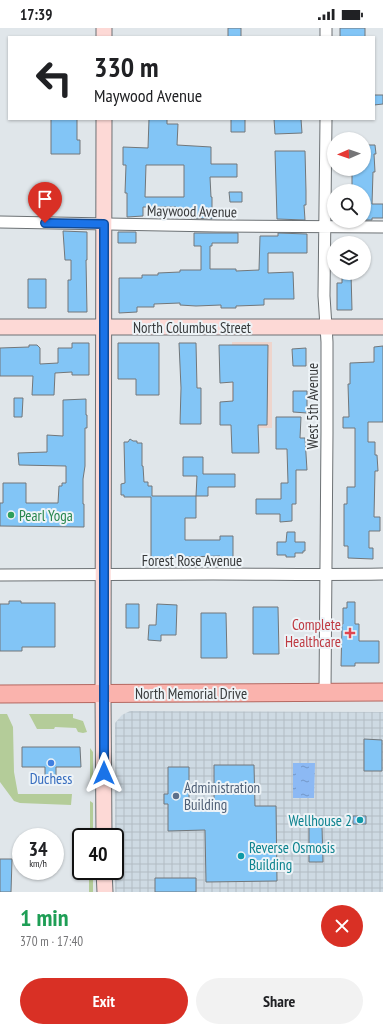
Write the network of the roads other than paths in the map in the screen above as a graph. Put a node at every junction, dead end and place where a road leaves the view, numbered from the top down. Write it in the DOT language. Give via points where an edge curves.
graph roads {
  1 [pos="104,120"];
  2 [pos="326,120"];
  3 [pos="0,222"];
  4 [pos="104,224"];
  5 [pos="326,227"];
  6 [pos="383,227"];
  7 [pos="0,327"];
  8 [pos="104,327"];
  9 [pos="326,327"];
  10 [pos="383,328"];
  11 [pos="383,574"];
  12 [pos="0,575"];
  13 [pos="103,575"];
  14 [pos="325,575"];
  15 [pos="325,692"];
  16 [pos="383,692"];
  17 [pos="103,693"];
  18 [pos="0,694"];
  19 [pos="104,828"];
  20 [pos="104,880"];
  21 [pos="105,892"];
  1 -- 4 [label="street"];
  2 -- 5 [label="street, West 5th Avenue"];
  3 -- 4 [label="street, Maywood Avenue"];
  4 -- 5 [label="street, Maywood Avenue"];
  4 -- 8 [label="street"];
  5 -- 6 [label="street, Maywood Avenue"];
  5 -- 9 [label="street, West 5th Avenue"];
  7 -- 8 [label="street, North Columbus Street"];
  8 -- 9 [label="street, North Columbus Street"];
  8 -- 13 [label="street"];
  9 -- 10 [label="street, North Columbus Street"];
  9 -- 14 [label="street, West 5th Avenue"];
  11 -- 14 [label="street, Forest Rose Avenue"];
  12 -- 13 [label="street, Forest Rose Avenue"];
  13 -- 14 [label="street, Forest Rose Avenue"];
  13 -- 17 [label="street"];
  14 -- 15 [label="street, West 5th Avenue"];
  15 -- 16 [label="main road, North Memorial Drive"];
  15 -- 17 [label="main road, North Memorial Drive"];
  17 -- 18 [label="main road, North Memorial Drive"];
  17 -- 19 [label="street"];
  20 -- 21 [label="street"];
}
